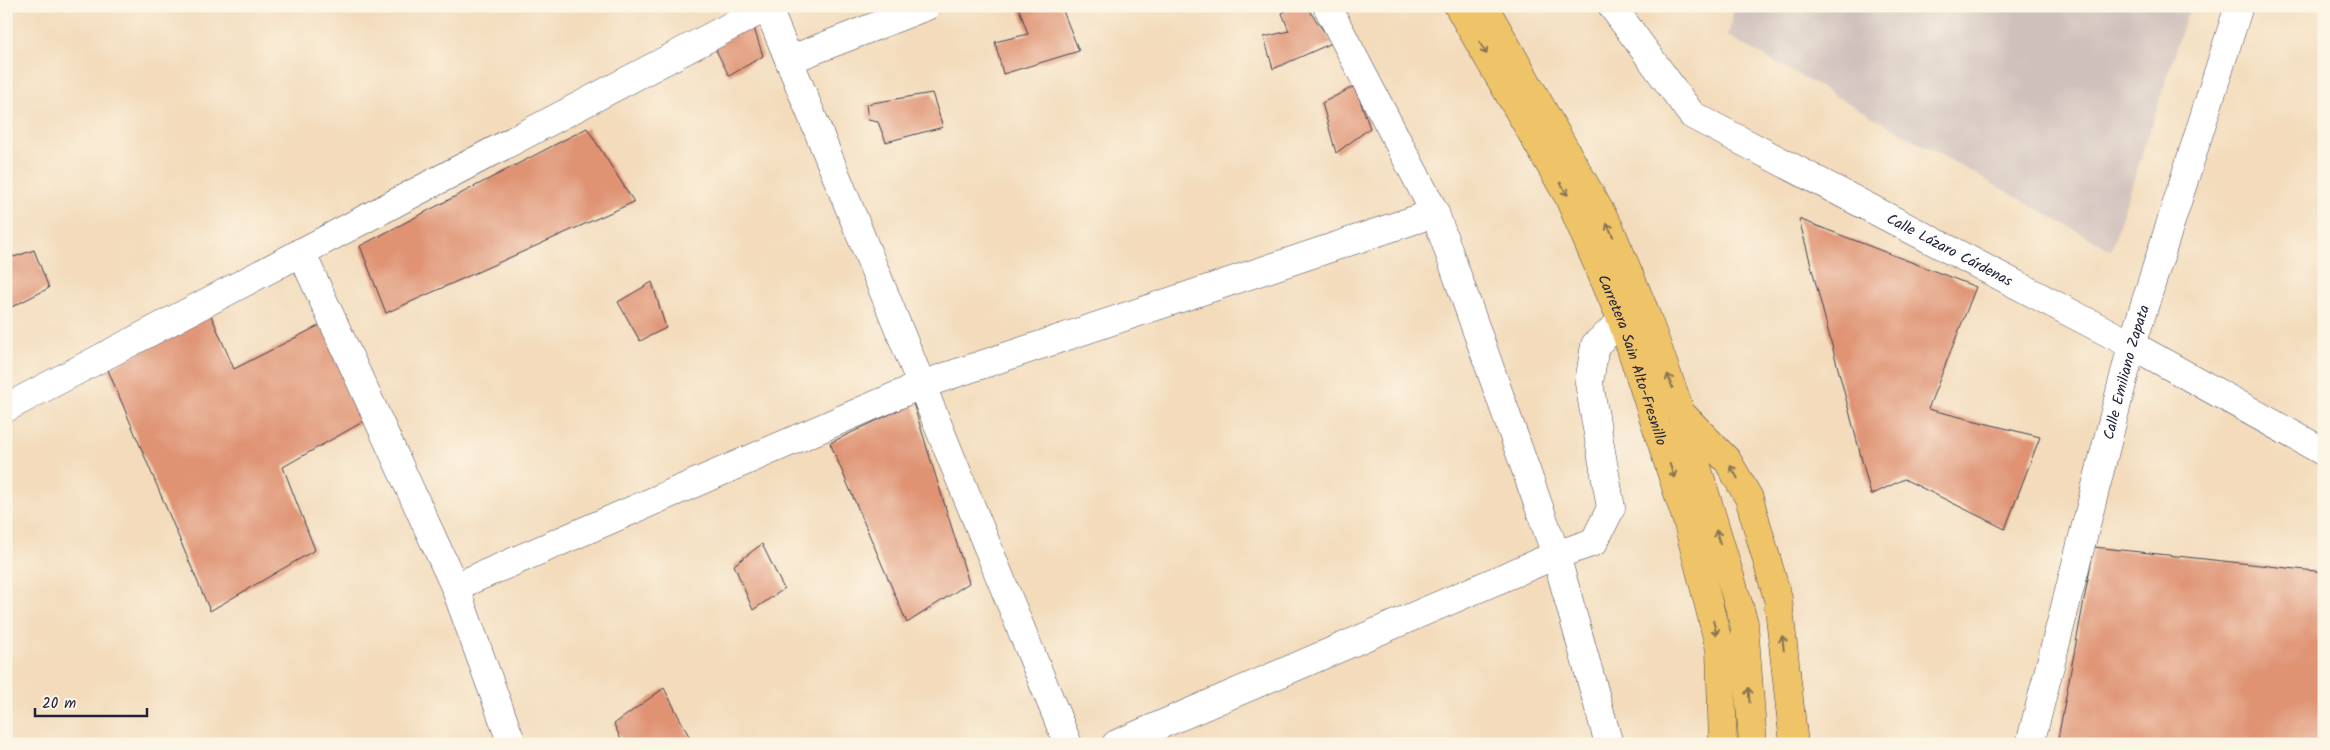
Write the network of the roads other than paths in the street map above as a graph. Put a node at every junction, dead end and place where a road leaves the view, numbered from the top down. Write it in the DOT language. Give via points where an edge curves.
graph roads {
  1 [pos="767,6"];
  2 [pos="927,6"];
  3 [pos="1327,6"];
  4 [pos="1458,6"];
  5 [pos="1484,6"];
  6 [pos="1612,6"];
  7 [pos="2239,6"];
  8 [pos="788,60"];
  9 [pos="1435,213"];
  10 [pos="301,252"];
  11 [pos="1634,316"];
  12 [pos="2132,345"];
  13 [pos="921,385"];
  14 [pos="6,408"];
  15 [pos="1681,413"];
  16 [pos="2324,452"];
  17 [pos="1556,555"];
  18 [pos="454,587"];
  19 [pos="512,744"];
  20 [pos="1068,744"];
  21 [pos="1116,744"];
  22 [pos="1609,744"];
  23 [pos="1722,744"];
  24 [pos="1753,744"];
  25 [pos="1794,744"];
  26 [pos="2030,744"];
  1 -- 8 [label="street"];
  1 -- 10 [label="street"];
  2 -- 8 [label="street"];
  3 -- 9 [label="street"];
  4 -- 11 [label="main road, Carretera Sain Alto-Fresnillo, one-way"];
  11 -- 5 [label="main road, one-way" via="1610,229"];
  6 -- 12 [label="street, Calle Lázaro Cárdenas" via="1692,115"];
  7 -- 12 [label="street, Calle Emiliano Zapata"];
  8 -- 13 [label="street"];
  9 -- 13 [label="street"];
  9 -- 17 [label="street"];
  10 -- 14 [label="street"];
  10 -- 18 [label="street"];
  15 -- 11 [label="main road, one-way"];
  11 -- 17 [label="street" via="1595,345 1588,383 1611,508 1594,542"];
  11 -- 23 [label="main road, Carretera Sain Alto-Fresnillo, one-way" via="1720,649"];
  12 -- 16 [label="street, Calle Lázaro Cárdenas"];
  12 -- 26 [label="street, Calle Emiliano Zapata"];
  13 -- 18 [label="street"];
  13 -- 20 [label="street"];
  24 -- 15 [label="main road, one-way" via="1744,622"];
  25 -- 15 [label="main road, one-way" via="1778,599 1749,498 1727,460"];
  17 -- 21 [label="street"];
  17 -- 22 [label="street"];
  18 -- 19 [label="street"];
}
